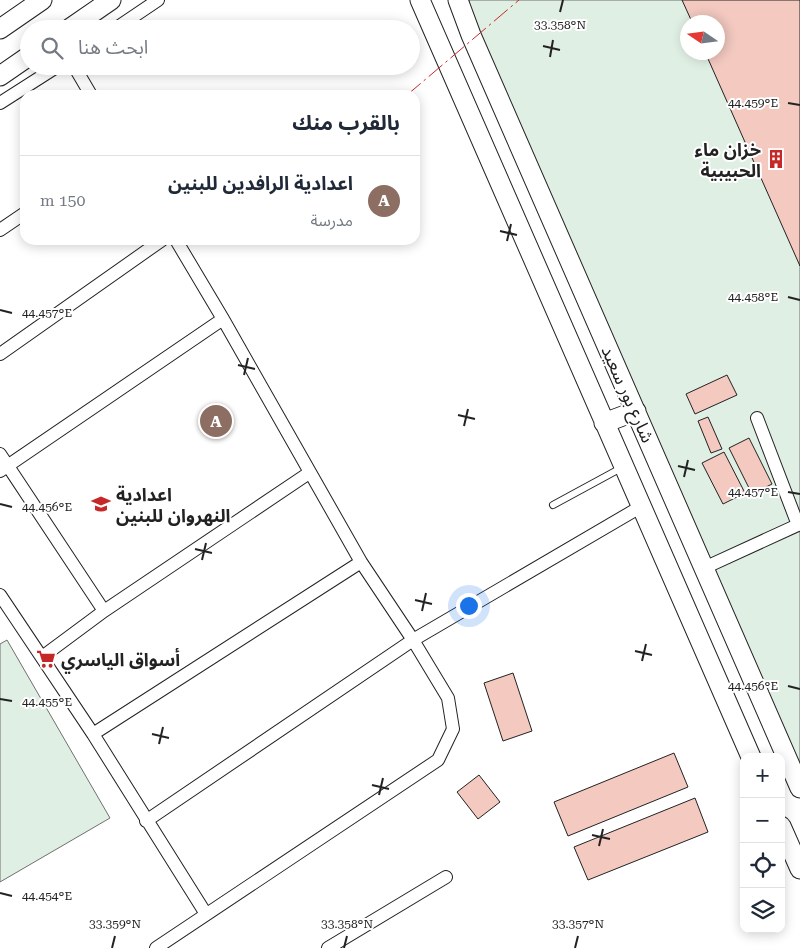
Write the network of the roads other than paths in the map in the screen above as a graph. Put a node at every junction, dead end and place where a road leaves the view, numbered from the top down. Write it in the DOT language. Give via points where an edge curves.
graph roads {
  1 [pos="42,0"];
  2 [pos="110,0"];
  3 [pos="158,0"];
  4 [pos="420,0"];
  5 [pos="458,0"];
  6 [pos="82,20"];
  7 [pos="128,20"];
  8 [pos="0,29"];
  9 [pos="20,62"];
  10 [pos="44,75"];
  11 [pos="79,75"];
  12 [pos="0,76"];
  13 [pos="20,90"];
  14 [pos="20,90"];
  15 [pos="88,90"];
  16 [pos="0,103"];
  17 [pos="20,216"];
  18 [pos="0,230"];
  19 [pos="155,245"];
  20 [pos="179,245"];
  21 [pos="224,320"];
  22 [pos="0,354"];
  23 [pos="636,410"];
  24 [pos="757,418"];
  25 [pos="604,423"];
  26 [pos="0,454"];
  27 [pos="624,466"];
  28 [pos="4,468"];
  29 [pos="310,473"];
  30 [pos="552,505"];
  31 [pos="642,506"];
  32 [pos="799,524"];
  33 [pos="361,562"];
  34 [pos="704,568"];
  35 [pos="0,595"];
  36 [pos="104,611"];
  37 [pos="413,640"];
  38 [pos="42,657"];
  39 [pos="93,734"];
  40 [pos="749,753"];
  41 [pos="800,788"];
  42 [pos="146,821"];
  43 [pos="785,835"];
  44 [pos="800,869"];
  45 [pos="446,877"];
  46 [pos="206,914"];
  47 [pos="162,946"];
  48 [pos="328,948"];
  1 -- 8 [label="main road"];
  2 -- 6 [label="main road"];
  3 -- 7 [label="street"];
  4 -- 25 [label="main road, شارع بور سعيد"];
  5 -- 23 [label="main road, شارع بور سعيد"];
  9 -- 12 [label="main road"];
  10 -- 14 [label="street"];
  11 -- 15 [label="street"];
  13 -- 16 [label="street"];
  17 -- 18 [label="street"];
  19 -- 22 [label="street"];
  20 -- 21 [label="street"];
  21 -- 28 [label="street"];
  21 -- 29 [label="street"];
  23 -- 25 [label="main road"];
  23 -- 34 [label="main road, شارع بور سعيد"];
  24 -- 32 [label="street"];
  25 -- 27 [label="main road, شارع بور سعيد"];
  26 -- 28 [label="street"];
  27 -- 30 [label="lane"];
  27 -- 31 [label="main road, شارع بور سعيد"];
  28 -- 36 [label="street"];
  29 -- 33 [label="street"];
  29 -- 36 [label="street"];
  31 -- 37 [label="street"];
  31 -- 40 [label="main road, شارع بور سعيد"];
  32 -- 34 [label="street"];
  33 -- 37 [label="street"];
  33 -- 39 [label="street"];
  34 -- 41 [label="main road, شارع بور سعيد"];
  35 -- 38 [label="street"];
  36 -- 38 [label="street"];
  37 -- 42 [label="street"];
  37 -- 46 [label="street" via="448,698 453,729 438,760"];
  38 -- 39 [label="street"];
  39 -- 42 [label="street"];
  42 -- 46 [label="street"];
  43 -- 44 [label="main road"];
  45 -- 48 [label="street"];
  46 -- 47 [label="street"];
}
